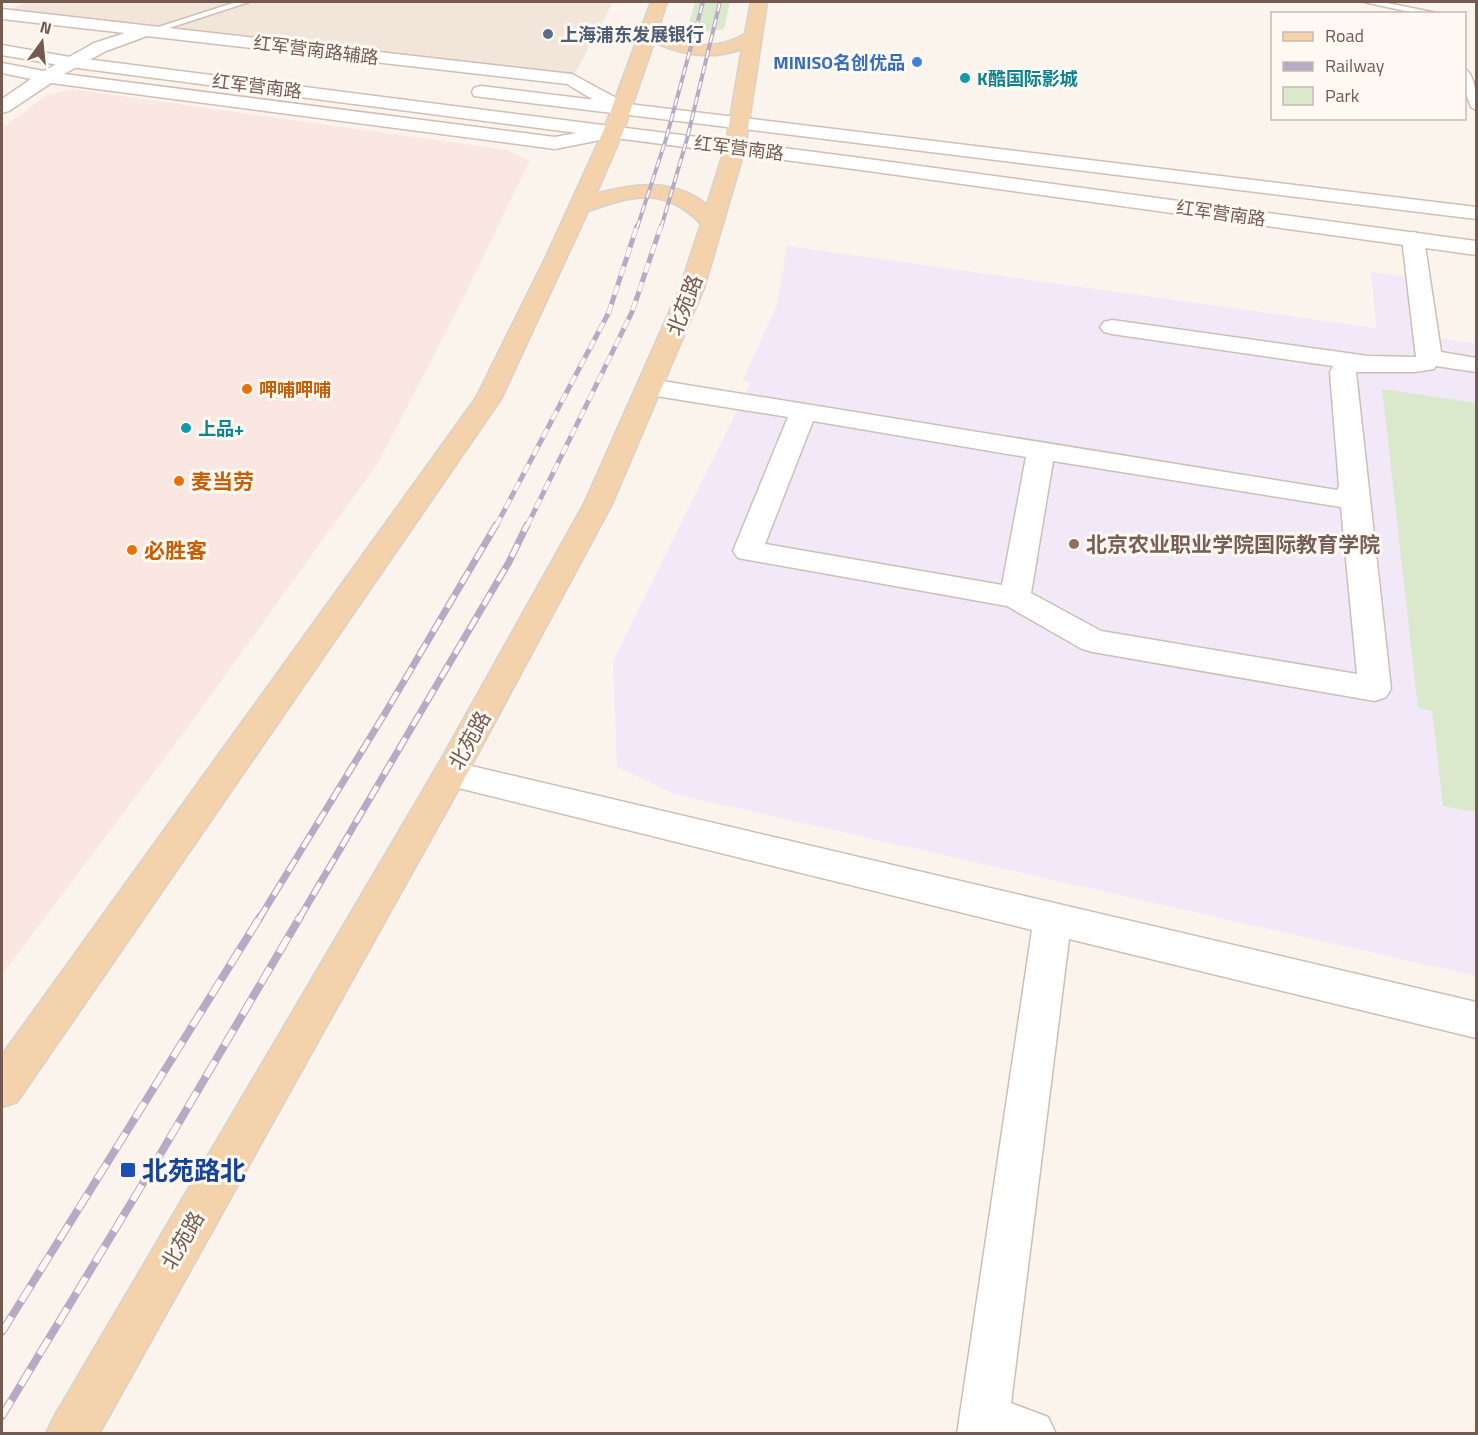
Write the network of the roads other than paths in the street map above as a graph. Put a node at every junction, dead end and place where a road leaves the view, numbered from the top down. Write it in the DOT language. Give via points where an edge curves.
graph roads {
  1 [pos="244,2"];
  2 [pos="659,2"];
  3 [pos="759,2"];
  4 [pos="1369,2"];
  5 [pos="1426,12"];
  6 [pos="2,14"];
  7 [pos="649,30"];
  8 [pos="151,31"];
  9 [pos="2,34"];
  10 [pos="753,37"];
  11 [pos="100,47"];
  12 [pos="2,50"];
  13 [pos="146,52"];
  14 [pos="70,62"];
  15 [pos="2,68"];
  16 [pos="47,77"];
  17 [pos="1466,77"];
  18 [pos="462,90"];
  19 [pos="509,95"];
  20 [pos="1476,106"];
  21 [pos="2,107"];
  22 [pos="622,109"];
  23 [pos="490,116"];
  24 [pos="740,122"];
  25 [pos="613,132"];
  26 [pos="868,137"];
  27 [pos="735,148"];
  28 [pos="861,164"];
  29 [pos="580,207"];
  30 [pos="1476,213"];
  31 [pos="712,223"];
  32 [pos="1413,240"];
  33 [pos="1476,248"];
  34 [pos="1112,327"];
  35 [pos="1429,357"];
  36 [pos="1361,362"];
  37 [pos="1476,364"];
  38 [pos="650,387"];
  39 [pos="803,413"];
  40 [pos="1041,451"];
  41 [pos="1353,486"];
  42 [pos="1015,597"];
  43 [pos="450,774"];
  44 [pos="1053,918"];
  45 [pos="1476,1020"];
  46 [pos="2,1088"];
  47 [pos="983,1427"];
  48 [pos="71,1434"];
  49 [pos="1031,1434"];
  1 -- 8 [label="lane"];
  2 -- 7 [label="main road"];
  3 -- 10 [label="main road, 北苑路"];
  4 -- 5 [label="lane"];
  6 -- 8 [label="street, 红军营南路辅路"];
  7 -- 10 [label="main road" via="660,40 702,50 726,50"];
  7 -- 22 [label="main road"];
  8 -- 11 [label="street"];
  8 -- 22 [label="street, 红军营南路辅路" via="572,79"];
  9 -- 11 [label="street"];
  10 -- 24 [label="main road, 北苑路"];
  11 -- 13 [label="street"];
  11 -- 14 [label="street"];
  12 -- 14 [label="street, 红军营南路"];
  14 -- 16 [label="street"];
  14 -- 23 [label="street, 红军营南路"];
  15 -- 16 [label="street"];
  16 -- 21 [label="street"];
  16 -- 25 [label="street" via="555,143"];
  17 -- 20 [label="lane"];
  18 -- 19 [label="street, 红军营南路"];
  19 -- 22 [label="street, 红军营南路"];
  19 -- 23 [label="street" via="510,106"];
  22 -- 24 [label="street, 红军营南路"];
  22 -- 25 [label="main road"];
  23 -- 25 [label="street, 红军营南路"];
  24 -- 26 [label="street, 红军营南路"];
  24 -- 27 [label="main road, 北苑路"];
  25 -- 27 [label="street, 红军营南路"];
  25 -- 29 [label="main road"];
  26 -- 28 [label="street" via="850,148 851,156"];
  26 -- 30 [label="street, 红军营南路"];
  27 -- 28 [label="street, 红军营南路"];
  27 -- 31 [label="main road, 北苑路"];
  28 -- 32 [label="street, 红军营南路"];
  29 -- 31 [label="main road" via="618,192 654,190 680,195 700,208"];
  29 -- 46 [label="main road" via="488,399"];
  31 -- 38 [label="main road, 北苑路" via="692,288"];
  32 -- 33 [label="street, 红军营南路"];
  32 -- 35 [label="street"];
  34 -- 36 [label="street"];
  35 -- 36 [label="street" via="1425,364 1405,367"];
  35 -- 37 [label="street"];
  36 -- 41 [label="street" via="1346,365 1343,372"];
  38 -- 39 [label="street"];
  38 -- 43 [label="main road, 北苑路" via="598,504"];
  39 -- 40 [label="street"];
  39 -- 42 [label="street" via="748,551"];
  40 -- 41 [label="street" via="1335,498 1348,497"];
  40 -- 42 [label="street"];
  41 -- 42 [label="street" via="1375,689 1093,642"];
  43 -- 44 [label="street"];
  43 -- 48 [label="main road, 北苑路"];
  44 -- 45 [label="street"];
  44 -- 47 [label="street"];
  47 -- 49 [label="street"];
}
